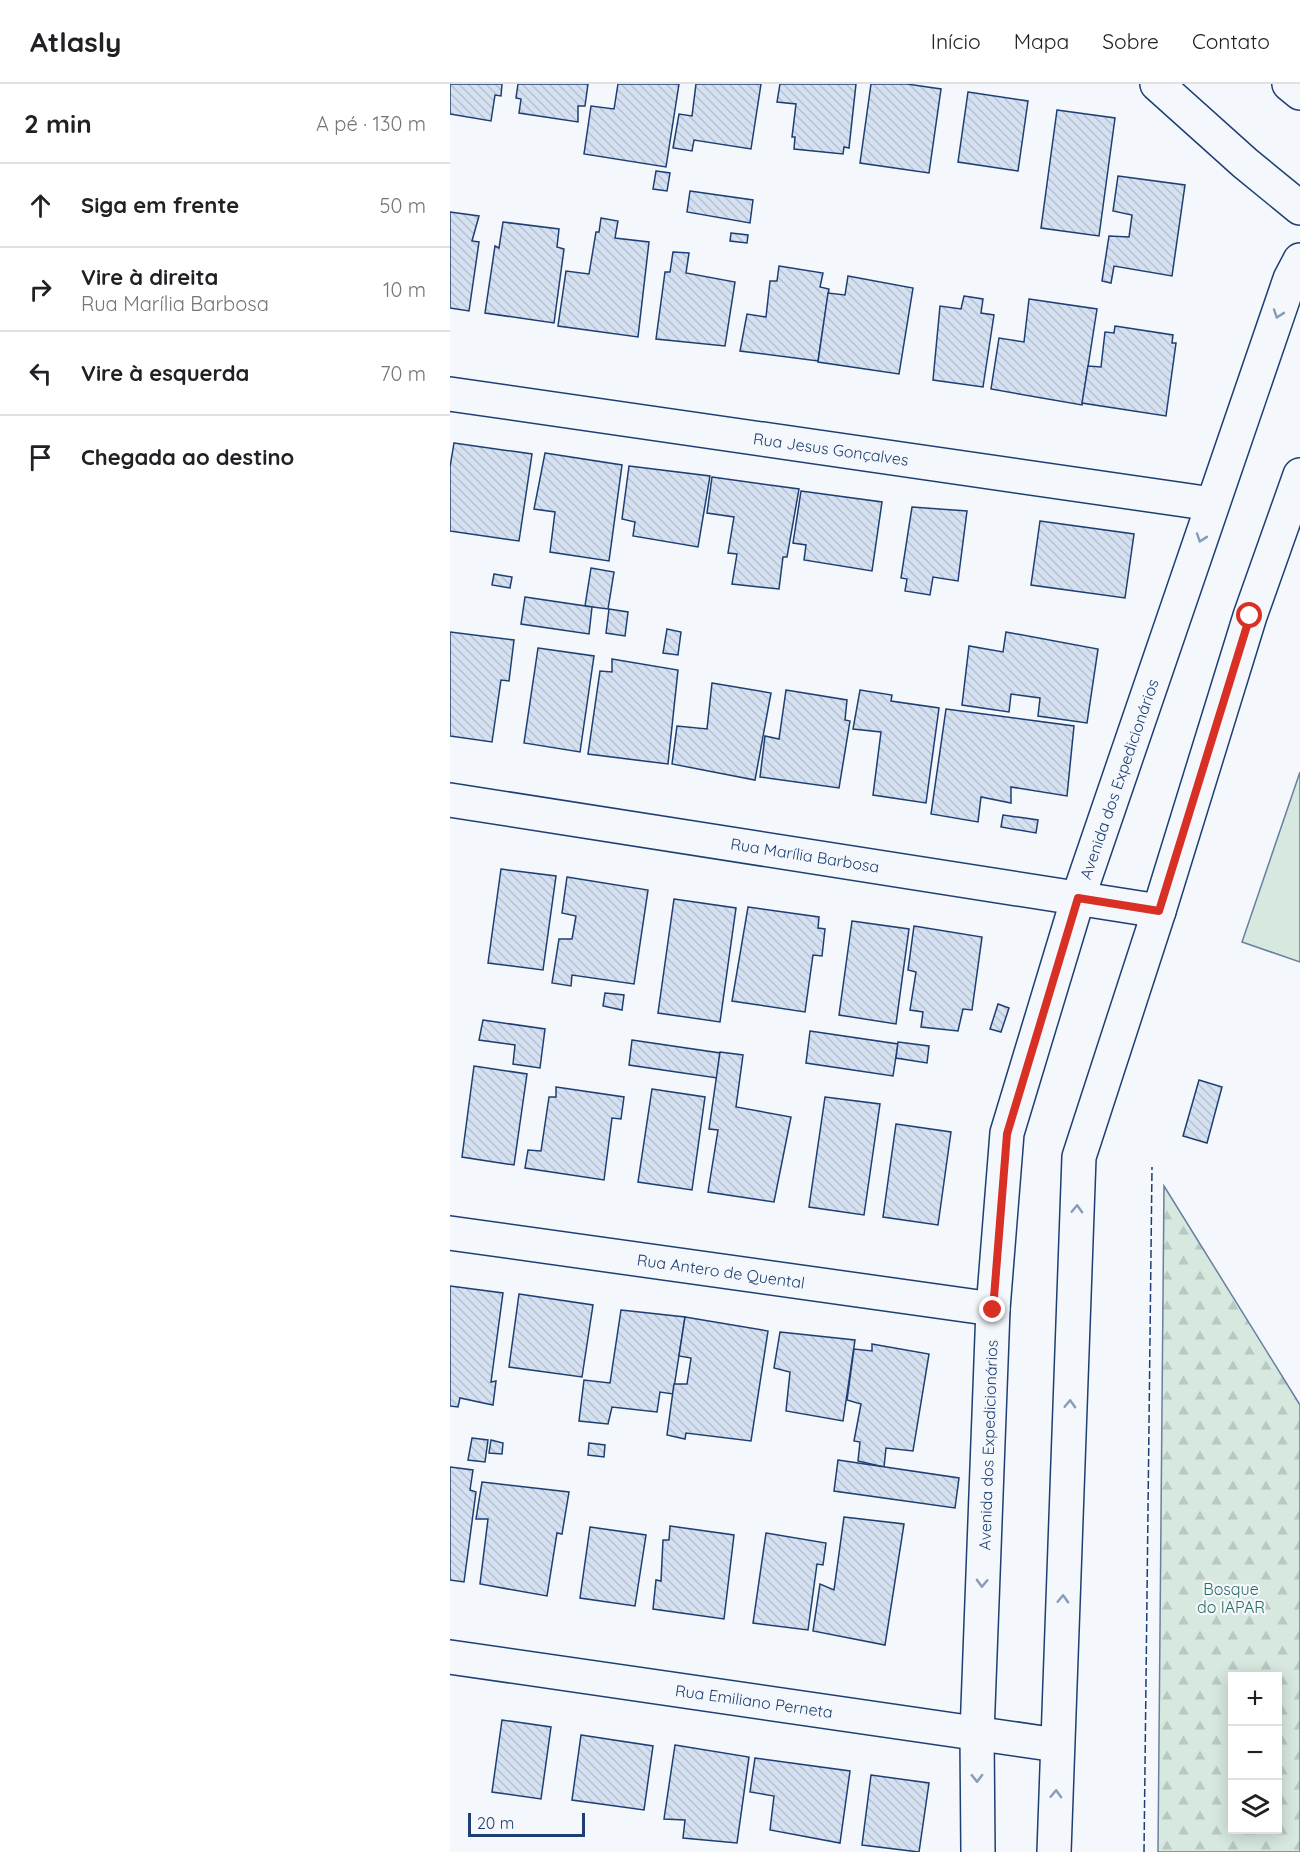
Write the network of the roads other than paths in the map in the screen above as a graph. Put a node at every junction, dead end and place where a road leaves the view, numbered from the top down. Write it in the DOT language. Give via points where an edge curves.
graph roads {
  1 [pos="1157,84"];
  2 [pos="1289,84"];
  3 [pos="1300,93"];
  4 [pos="1300,208"];
  5 [pos="1300,260"];
  6 [pos="450,394"];
  7 [pos="1300,475"];
  8 [pos="1212,504"];
  9 [pos="450,800"];
  10 [pos="1078,898"];
  11 [pos="1159,911"];
  12 [pos="450,1233"];
  13 [pos="993,1310"];
  14 [pos="450,1657"];
  15 [pos="976,1734"];
  16 [pos="1058,1745"];
  17 [pos="978,1852"];
  18 [pos="1054,1852"];
  1 -- 4 [label="street"];
  2 -- 3 [label="street"];
  5 -- 8 [label="street, Avenida dos Expedicionários, one-way"];
  6 -- 8 [label="street, Rua Jesus Gonçalves"];
  7 -- 11 [label="street" via="1250,616"];
  8 -- 10 [label="street, Avenida dos Expedicionários, one-way"];
  9 -- 10 [label="street, Rua Marília Barbosa"];
  10 -- 11 [label="street, Rua Marília Barbosa"];
  10 -- 13 [label="street, Avenida dos Expedicionários" via="1007,1134"];
  16 -- 11 [label="street, one-way" via="1079,1157"];
  12 -- 13 [label="street, Rua Antero de Quental"];
  13 -- 15 [label="street, Avenida dos Expedicionários, one-way"];
  14 -- 15 [label="street, Rua Emiliano Perneta"];
  15 -- 16 [label="street, Rua Emiliano Perneta"];
  15 -- 17 [label="street, Avenida dos Expedicionários, one-way"];
  18 -- 16 [label="street, one-way"];
}
